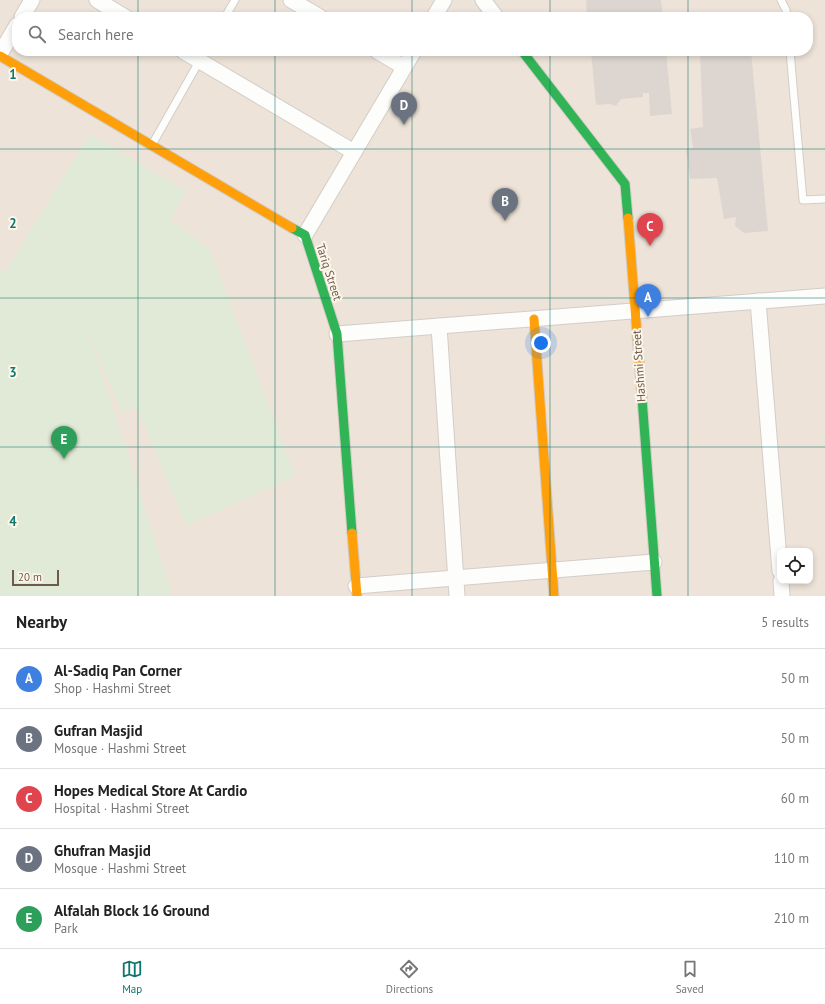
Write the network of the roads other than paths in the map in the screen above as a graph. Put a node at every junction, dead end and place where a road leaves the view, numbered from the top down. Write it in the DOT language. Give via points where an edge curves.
graph roads {
  1 [pos="32,0"];
  2 [pos="97,0"];
  3 [pos="235,0"];
  4 [pos="291,0"];
  5 [pos="444,0"];
  6 [pos="483,0"];
  7 [pos="781,0"];
  8 [pos="25,12"];
  9 [pos="117,12"];
  10 [pos="228,12"];
  11 [pos="311,12"];
  12 [pos="437,12"];
  13 [pos="492,12"];
  14 [pos="786,12"];
  15 [pos="12,34"];
  16 [pos="0,55"];
  17 [pos="202,56"];
  18 [pos="385,56"];
  19 [pos="411,56"];
  20 [pos="526,56"];
  21 [pos="790,56"];
  22 [pos="404,67"];
  23 [pos="151,145"];
  24 [pos="354,152"];
  25 [pos="825,199"];
  26 [pos="305,235"];
  27 [pos="825,296"];
  28 [pos="758,301"];
  29 [pos="635,311"];
  30 [pos="534,319"];
  31 [pos="439,326"];
  32 [pos="337,334"];
  33 [pos="778,548"];
  34 [pos="654,562"];
  35 [pos="552,570"];
  36 [pos="456,578"];
  37 [pos="781,584"];
  38 [pos="356,591"];
  39 [pos="457,596"];
  40 [pos="554,596"];
  41 [pos="657,596"];
  42 [pos="782,596"];
  1 -- 8 [label="street"];
  2 -- 9 [label="street"];
  3 -- 10 [label="lane"];
  4 -- 11 [label="street"];
  5 -- 12 [label="street"];
  6 -- 13 [label="street"];
  7 -- 14 [label="lane"];
  15 -- 16 [label="street"];
  16 -- 23 [label="street, Tariq Street"];
  17 -- 23 [label="lane"];
  17 -- 24 [label="street"];
  18 -- 22 [label="street"];
  19 -- 22 [label="street"];
  20 -- 29 [label="street, Hashmi Street" via="625,184"];
  21 -- 25 [label="lane" via="803,200"];
  22 -- 24 [label="street"];
  23 -- 26 [label="street, Tariq Street"];
  24 -- 26 [label="street"];
  26 -- 32 [label="street, Tariq Street"];
  27 -- 28 [label="street"];
  28 -- 29 [label="street"];
  28 -- 33 [label="street"];
  29 -- 30 [label="street"];
  29 -- 34 [label="street, Hashmi Street"];
  30 -- 31 [label="street"];
  30 -- 35 [label="street"];
  31 -- 32 [label="street"];
  31 -- 36 [label="street"];
  32 -- 38 [label="street, Tariq Street"];
  34 -- 35 [label="street"];
  34 -- 41 [label="street, Hashmi Street"];
  35 -- 36 [label="street"];
  35 -- 40 [label="street"];
  36 -- 38 [label="street"];
  36 -- 39 [label="street"];
  37 -- 42 [label="street"];
}
